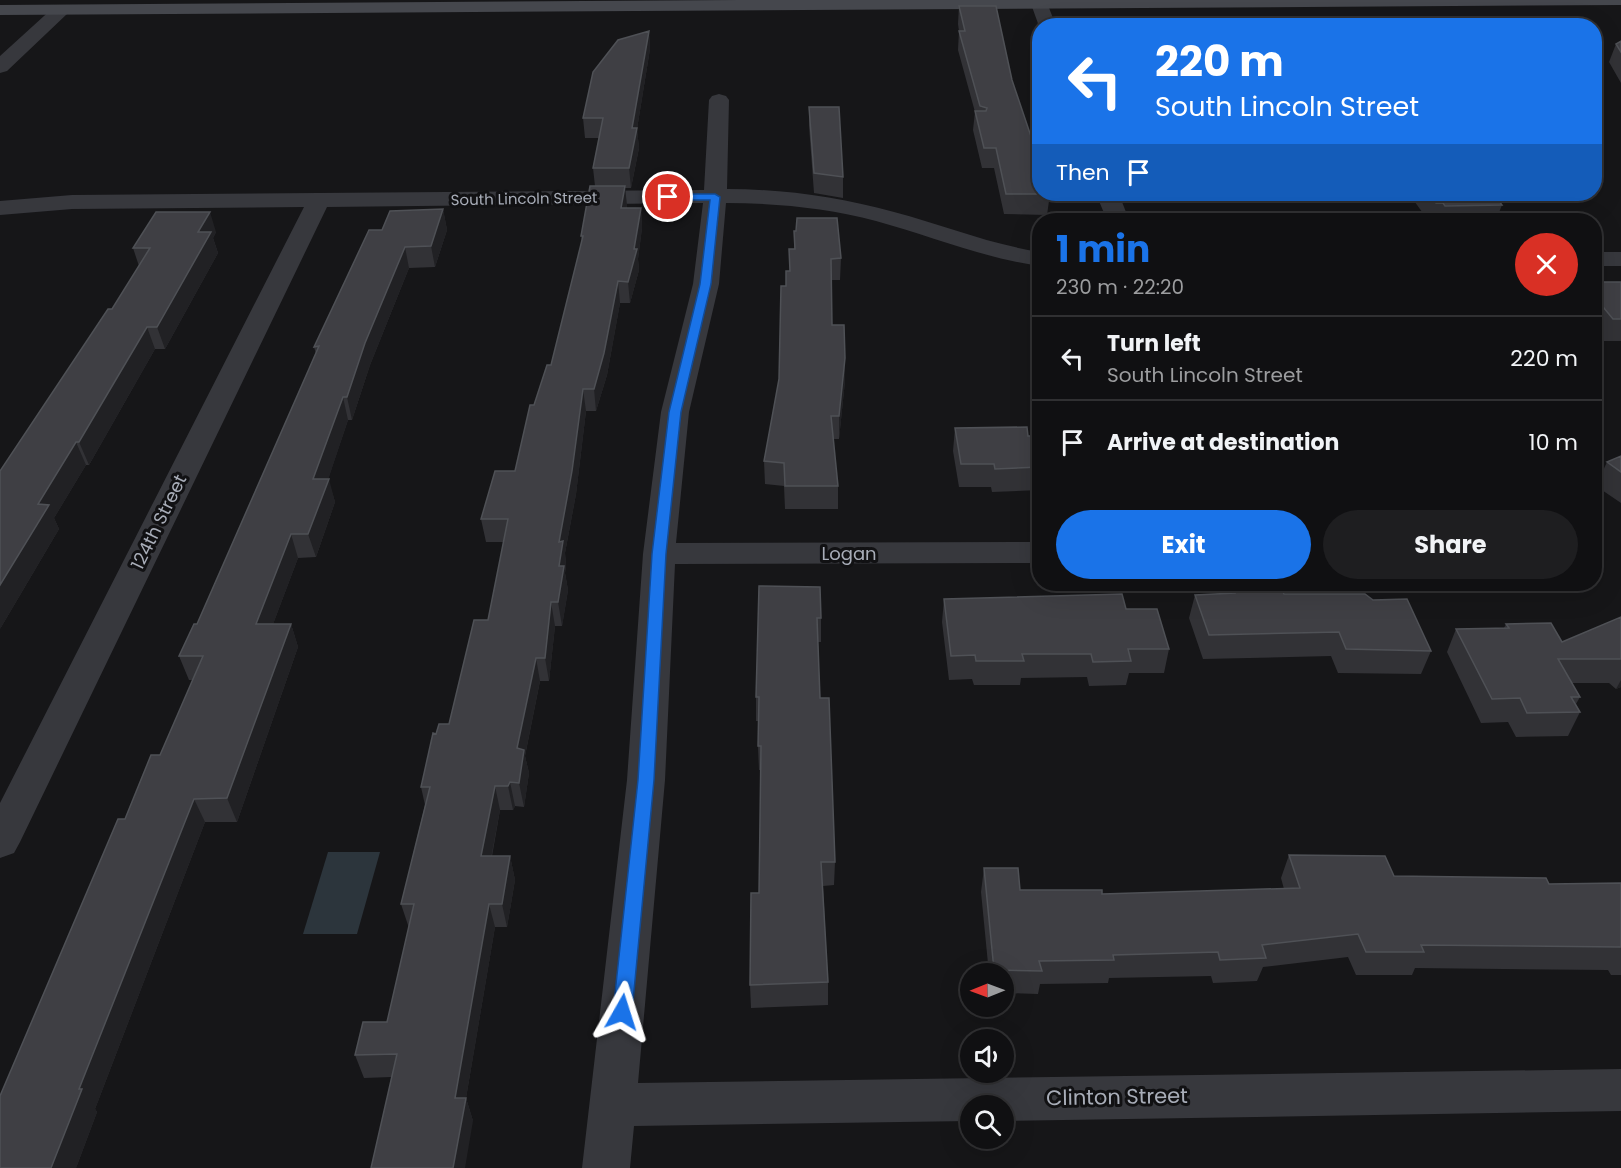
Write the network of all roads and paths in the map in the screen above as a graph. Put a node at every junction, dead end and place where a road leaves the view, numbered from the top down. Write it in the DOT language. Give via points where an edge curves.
graph roads {
  1 [pos="1621,0"];
  2 [pos="422,4"];
  3 [pos="1040,4"];
  4 [pos="0,10"];
  5 [pos="61,10"];
  6 [pos="1044,18"];
  7 [pos="0,67"];
  8 [pos="719,100"];
  9 [pos="715,197"];
  10 [pos="318,202"];
  11 [pos="0,208"];
  12 [pos="1032,258"];
  13 [pos="1602,259"];
  14 [pos="1621,259"];
  15 [pos="1032,552"];
  16 [pos="659,554"];
  17 [pos="0,842"];
  18 [pos="1621,1090"];
  19 [pos="613,1104"];
  20 [pos="606,1168"];
  1 -- 3 [label="street"];
  2 -- 3 [label="street"];
  2 -- 5 [label="street"];
  3 -- 6 [label="street"];
  4 -- 5 [label="street"];
  5 -- 7 [label="street"];
  8 -- 9 [label="street"];
  9 -- 10 [label="street, South Lincoln Street"];
  9 -- 12 [label="street, South Lincoln Street" via="756,196 841,206 912,224 983,249"];
  9 -- 16 [label="street" via="706,284 675,412"];
  10 -- 11 [label="street, South Lincoln Street" via="72,202"];
  10 -- 17 [label="street, 124th Street"];
  13 -- 14 [label="street"];
  15 -- 16 [label="street, Logan"];
  16 -- 19 [label="street" via="646,780"];
  18 -- 19 [label="street, Clinton Street"];
  19 -- 20 [label="street"];
}
